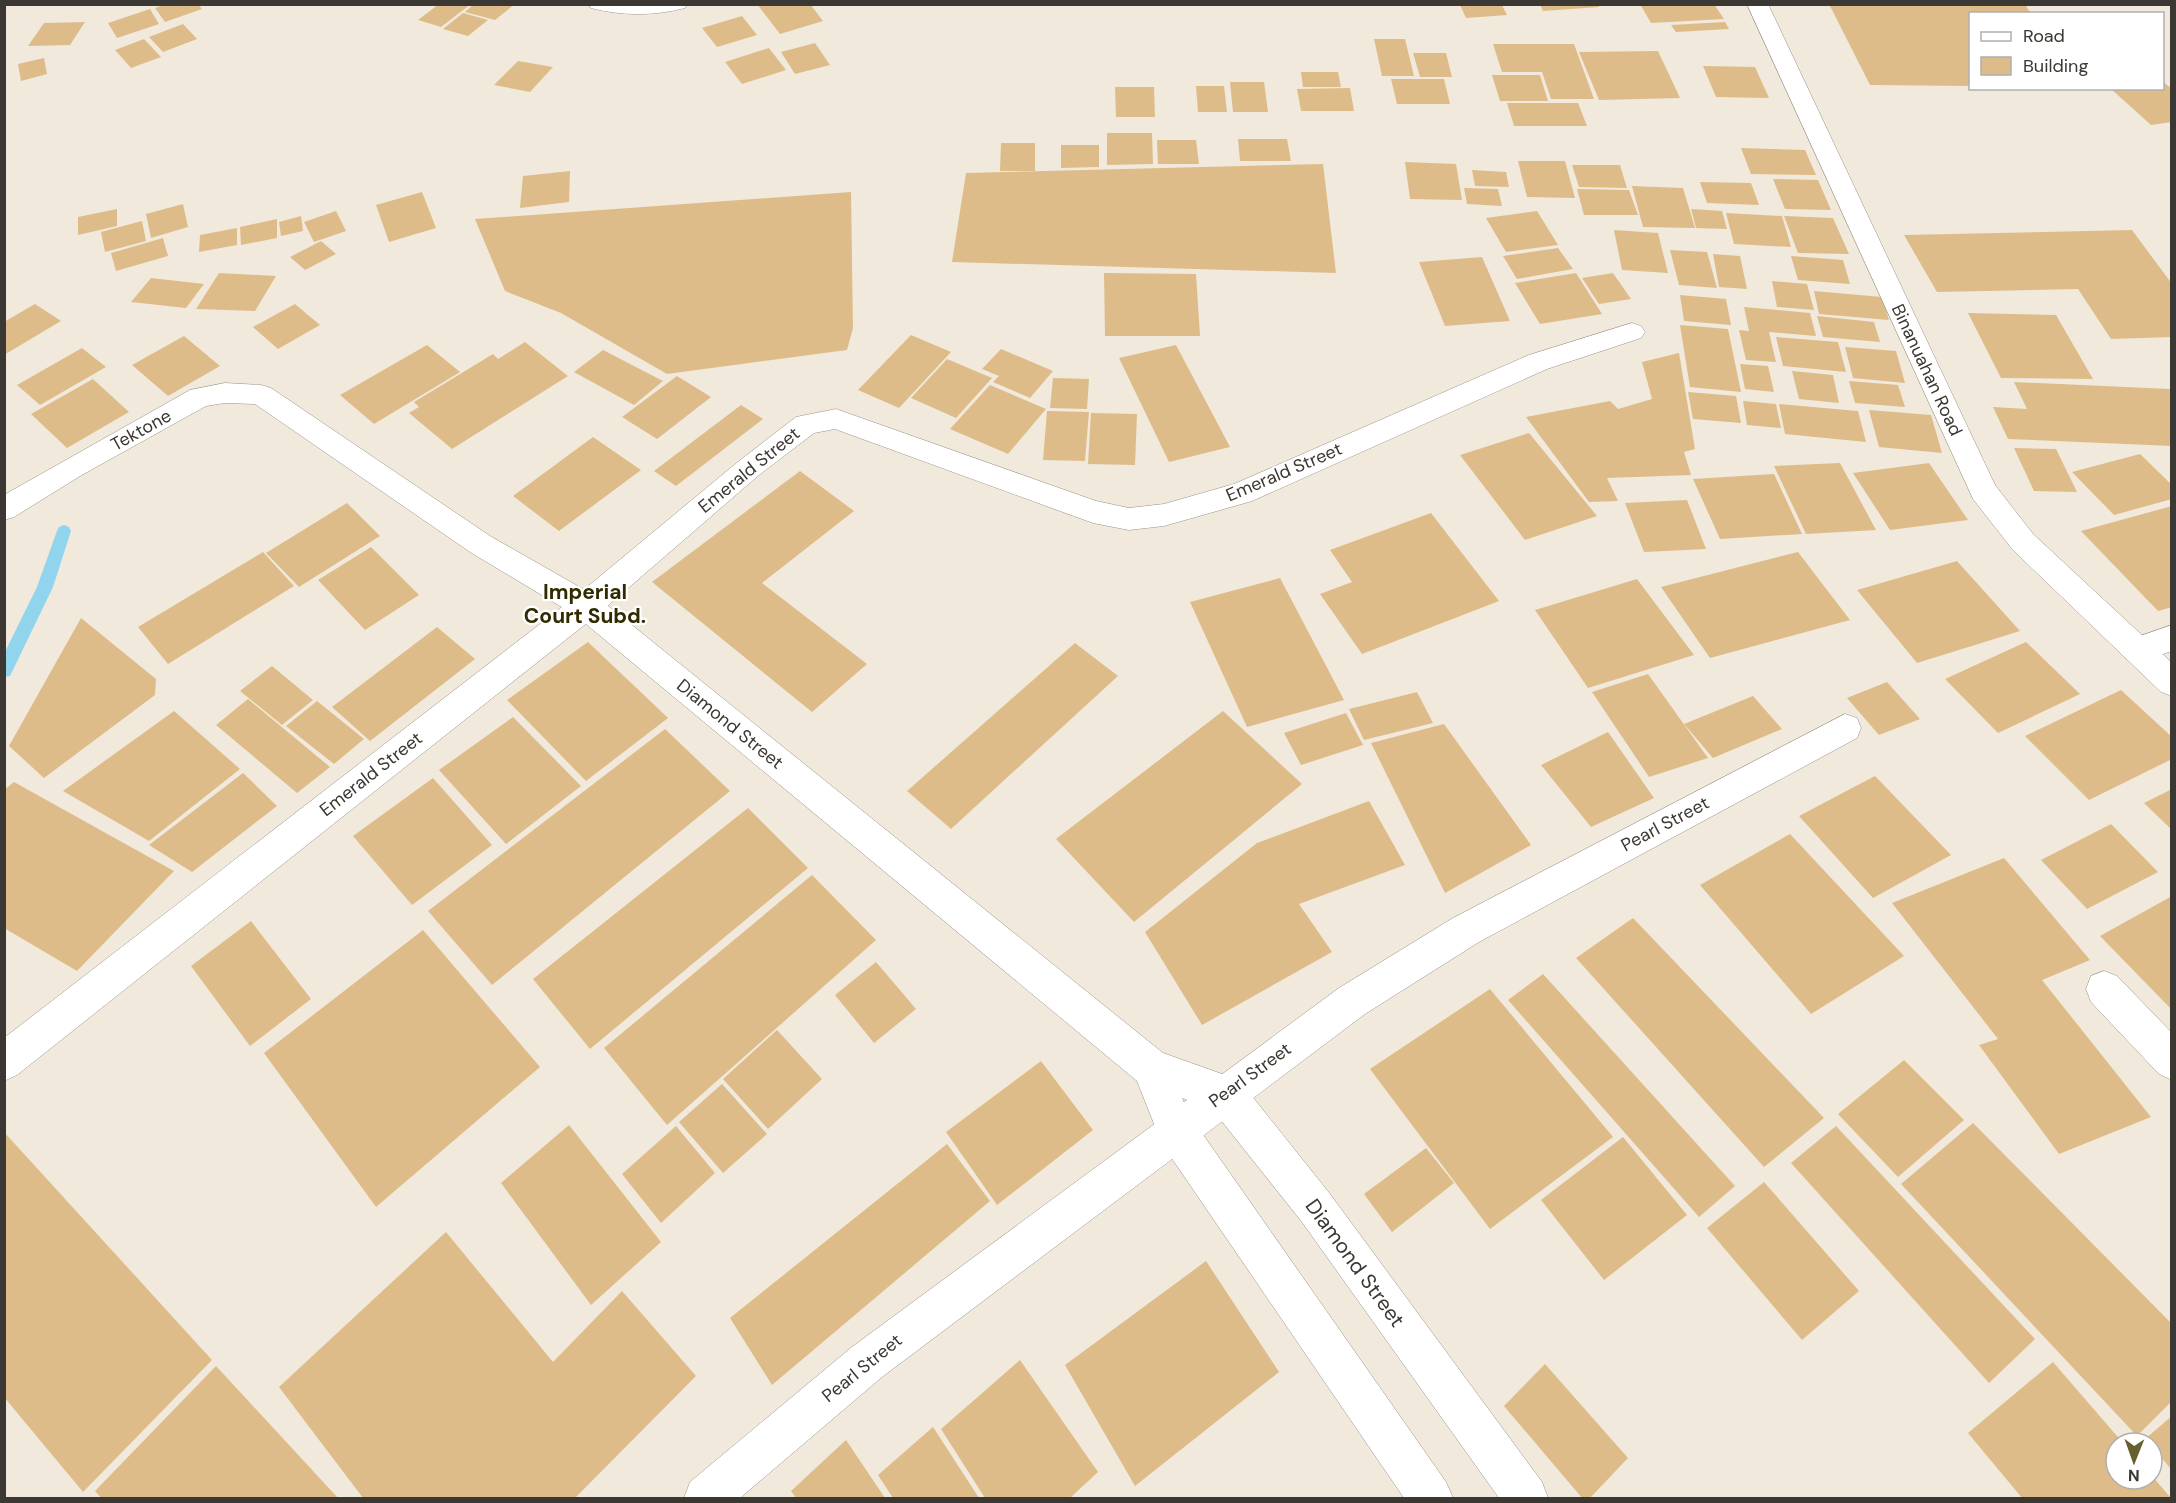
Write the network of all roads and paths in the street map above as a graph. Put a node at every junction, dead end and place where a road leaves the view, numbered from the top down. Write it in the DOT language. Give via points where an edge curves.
graph roads {
  1 [pos="598,4"];
  2 [pos="678,4"];
  3 [pos="1757,4"];
  4 [pos="1632,332"];
  5 [pos="285,412"];
  6 [pos="4,510"];
  7 [pos="586,606"];
  8 [pos="2172,638"];
  9 [pos="2137,650"];
  10 [pos="2172,683"];
  11 [pos="1845,728"];
  12 [pos="2104,989"];
  13 [pos="2172,1061"];
  14 [pos="4,1062"];
  15 [pos="1151,1068"];
  16 [pos="1225,1094"];
  17 [pos="1176,1131"];
  18 [pos="706,1498"];
  19 [pos="1430,1498"];
  20 [pos="1526,1498"];
  1 -- 2 [label="street" via="663,8"];
  3 -- 9 [label="street, Binanuahan Road" via="1983,491 2023,542"];
  4 -- 7 [label="street, Emerald Street" via="1538,362 1242,492 1164,515 1129,519 1093,512 836,419 806,424"];
  5 -- 6 [label="street, Tektone" via="261,395 225,393 200,397"];
  5 -- 7 [label="street, Diamond Street" via="480,544"];
  7 -- 14 [label="street, Emerald Street"];
  7 -- 15 [label="street, Diamond Street"];
  8 -- 9 [label="street"];
  9 -- 10 [label="street, Binanuahan Road"];
  11 -- 16 [label="street, Pearl Street" via="1466,930 1352,1001"];
  12 -- 13 [label="street"];
  15 -- 16 [label="street, Diamond Street"];
  15 -- 17 [label="street, Diamond Street"];
  16 -- 17 [label="street, Pearl Street"];
  16 -- 20 [label="street, Diamond Street" via="1316,1208"];
  17 -- 18 [label="street, Pearl Street" via="867,1362"];
  17 -- 19 [label="street, Diamond Street"];
}
